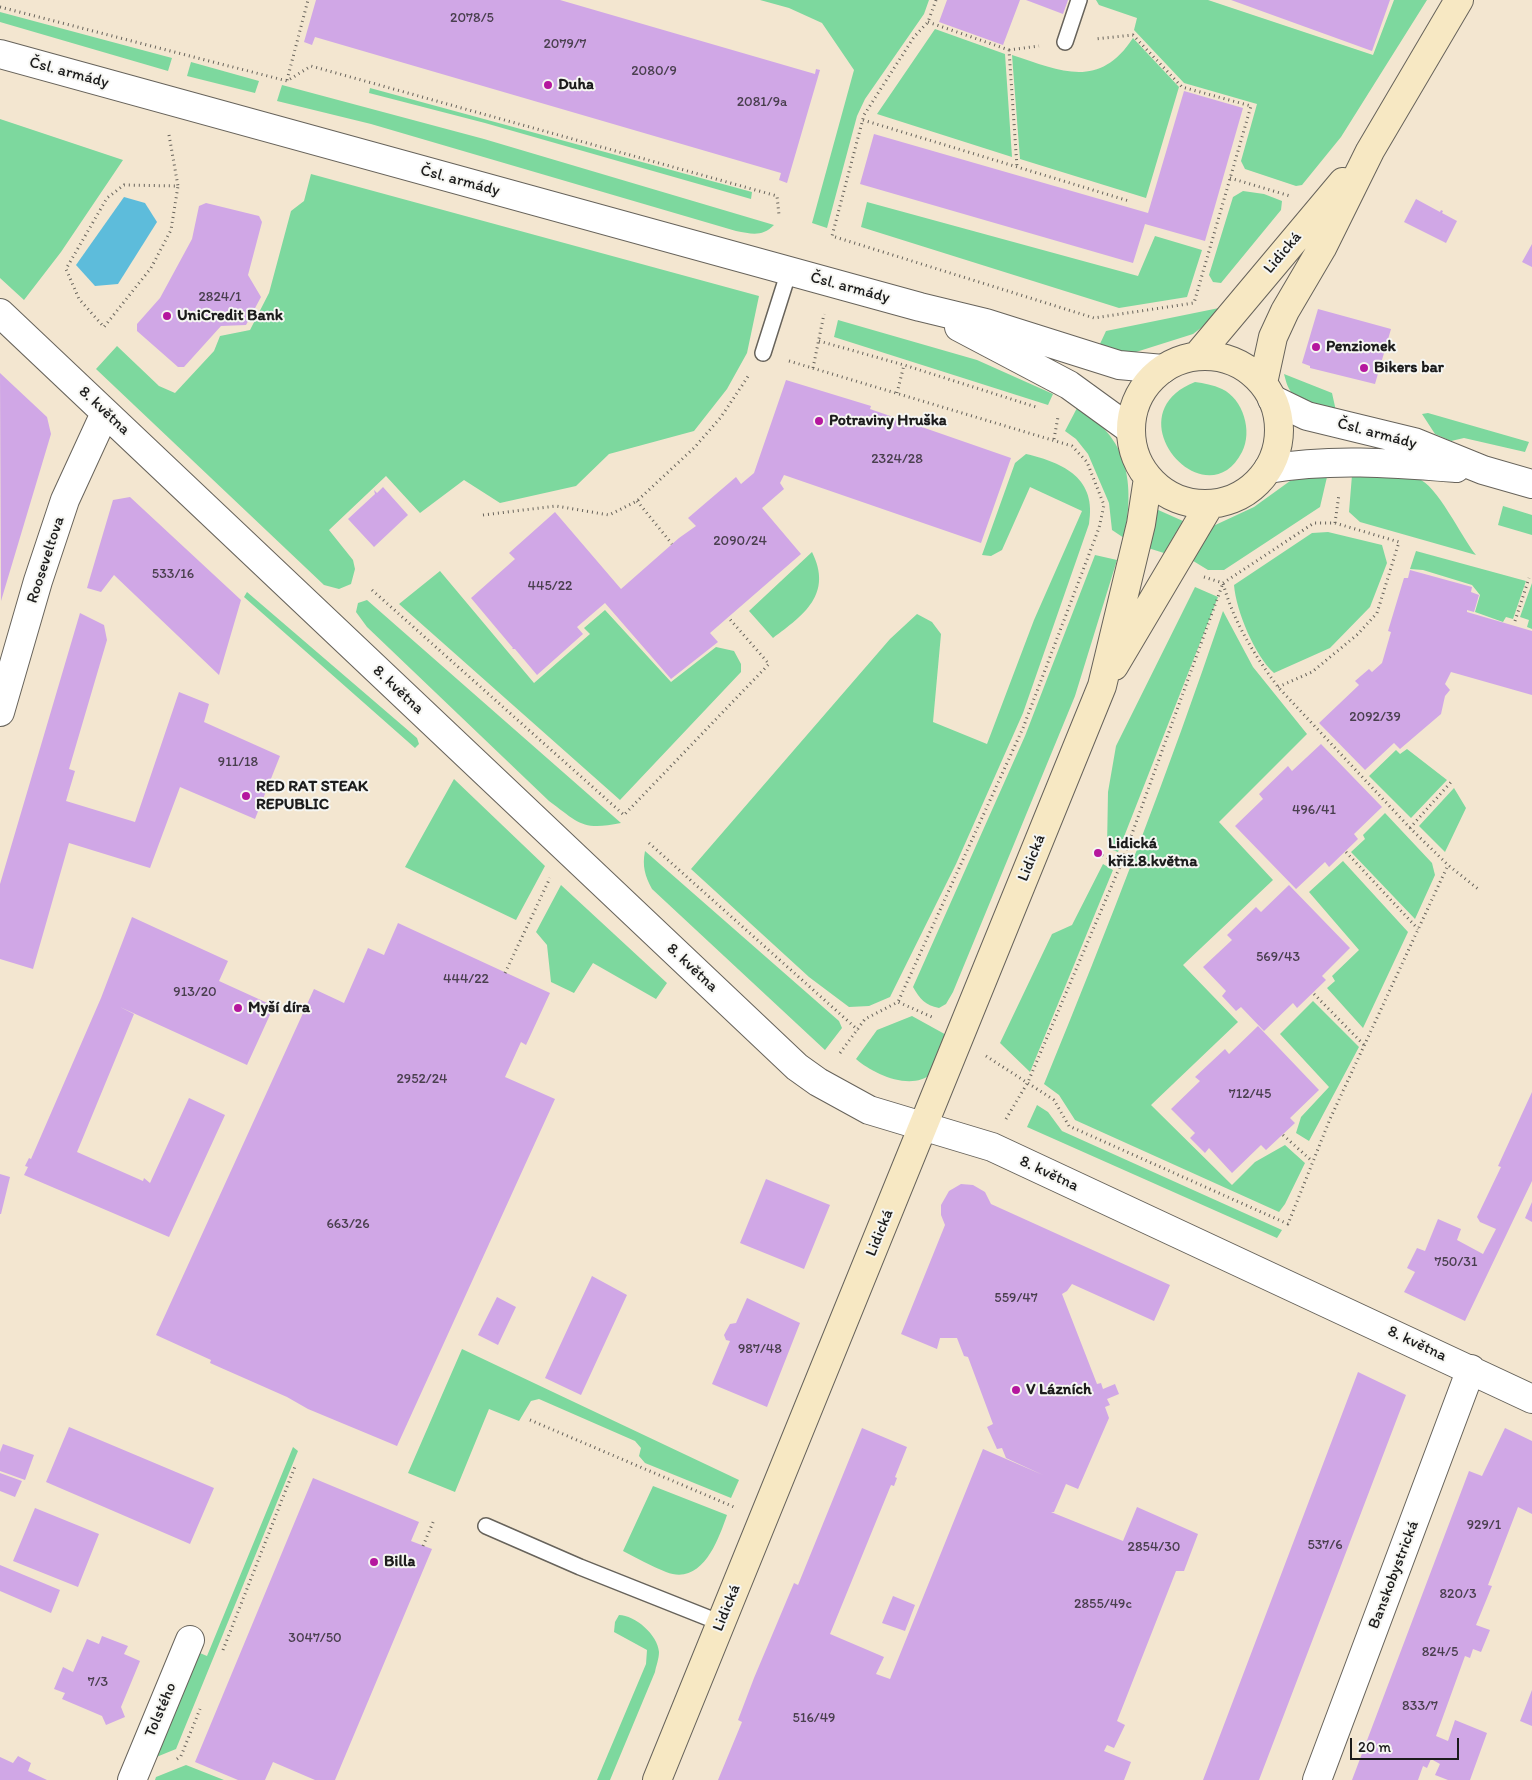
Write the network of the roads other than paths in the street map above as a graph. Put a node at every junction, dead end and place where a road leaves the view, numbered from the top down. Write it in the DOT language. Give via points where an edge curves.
graph roads {
  1 [pos="1079,0"];
  2 [pos="1459,0"];
  3 [pos="1065,42"];
  4 [pos="0,54"];
  5 [pos="1370,151"];
  6 [pos="789,271"];
  7 [pos="920,307"];
  8 [pos="0,314"];
  9 [pos="763,353"];
  10 [pos="1197,356"];
  11 [pos="1162,369"];
  12 [pos="1267,391"];
  13 [pos="105,413"];
  14 [pos="1130,430"];
  15 [pos="1268,469"];
  16 [pos="1482,470"];
  17 [pos="1148,478"];
  18 [pos="1532,484"];
  19 [pos="1210,504"];
  20 [pos="1102,686"];
  21 [pos="0,712"];
  22 [pos="923,1127"];
  23 [pos="1471,1369"];
  24 [pos="1532,1399"];
  25 [pos="486,1526"];
  26 [pos="721,1623"];
  27 [pos="190,1640"];
  28 [pos="132,1780"];
  29 [pos="657,1780"];
  30 [pos="1317,1780"];
  1 -- 3 [label="lane"];
  2 -- 5 [label="main road, Lidická"];
  4 -- 6 [label="street, Čsl. armády"];
  5 -- 10 [label="main road, Lidická"];
  5 -- 12 [label="main road, Lidická" via="1273,337"];
  6 -- 7 [label="street, Čsl. armády"];
  6 -- 9 [label="lane"];
  7 -- 11 [label="street, Čsl. armády" via="986,323 1119,365"];
  7 -- 14 [label="street, Čsl. armády" via="1069,385"];
  8 -- 13 [label="street, 8. května"];
  10 -- 11 [label="main road" via="1179,360"];
  10 -- 12 [label="main road" via="1215,356 1233,362 1249,371"];
  11 -- 14 [label="main road" via="1138,396"];
  12 -- 15 [label="main road" via="1278,417 1276,452"];
  12 -- 16 [label="street, Čsl. armády" via="1307,416 1414,442"];
  13 -- 21 [label="street, Rooseveltova" via="66,500 38,580"];
  13 -- 22 [label="street, 8. května" via="797,1067 869,1110"];
  14 -- 17 [label="main road" via="1132,447"];
  15 -- 16 [label="street, Čsl. armády" via="1307,462 1343,462"];
  15 -- 19 [label="main road" via="1243,493"];
  16 -- 18 [label="street, Čsl. armády"];
  17 -- 19 [label="main road" via="1176,498"];
  17 -- 20 [label="main road, Lidická" via="1142,524"];
  19 -- 20 [label="main road, Lidická"];
  20 -- 22 [label="main road, Lidická"];
  22 -- 23 [label="street, 8. května" via="992,1148"];
  22 -- 26 [label="main road, Lidická"];
  23 -- 24 [label="street, 8. května"];
  23 -- 30 [label="street, Banskobystrická"];
  25 -- 26 [label="lane" via="580,1568"];
  26 -- 29 [label="main road, Lidická"];
  27 -- 28 [label="street, Tolstého"];
}
